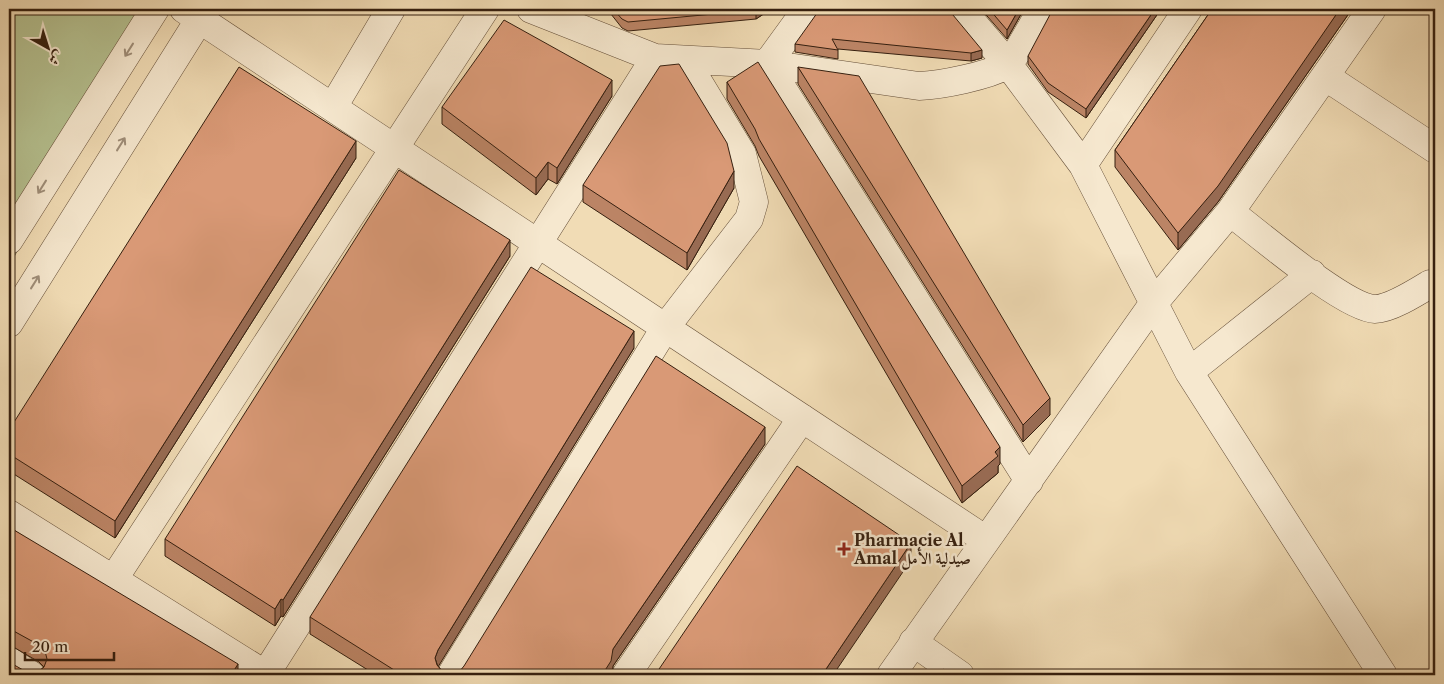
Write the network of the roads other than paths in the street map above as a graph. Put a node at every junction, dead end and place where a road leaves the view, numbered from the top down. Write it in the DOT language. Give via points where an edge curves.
graph roads {
  1 [pos="155,9"];
  2 [pos="391,9"];
  3 [pos="485,9"];
  4 [pos="807,9"];
  5 [pos="961,9"];
  6 [pos="1042,9"];
  7 [pos="1188,9"];
  8 [pos="1372,9"];
  9 [pos="544,11"];
  10 [pos="197,12"];
  11 [pos="655,58"];
  12 [pos="685,60"];
  13 [pos="767,64"];
  14 [pos="1008,64"];
  15 [pos="1326,77"];
  16 [pos="333,107"];
  17 [pos="394,148"];
  18 [pos="1435,149"];
  19 [pos="1083,165"];
  20 [pos="1230,212"];
  21 [pos="9,240"];
  22 [pos="538,243"];
  23 [pos="1312,274"];
  24 [pos="1435,284"];
  25 [pos="1152,304"];
  26 [pos="9,324"];
  27 [pos="666,328"];
  28 [pos="1188,372"];
  29 [pos="802,418"];
  30 [pos="1029,481"];
  31 [pos="9,514"];
  32 [pos="986,540"];
  33 [pos="113,580"];
  34 [pos="913,642"];
  35 [pos="9,661"];
  36 [pos="31,675"];
  37 [pos="266,675"];
  38 [pos="451,675"];
  39 [pos="626,675"];
  40 [pos="890,675"];
  41 [pos="960,675"];
  42 [pos="1383,675"];
  1 -- 21 [label="street, one-way"];
  2 -- 16 [label="street"];
  3 -- 17 [label="street"];
  4 -- 13 [label="street"];
  5 -- 14 [label="street"];
  6 -- 14 [label="street"];
  7 -- 19 [label="street"];
  8 -- 15 [label="street"];
  9 -- 11 [label="street"];
  10 -- 16 [label="street"];
  26 -- 10 [label="street, one-way"];
  11 -- 12 [label="street"];
  11 -- 22 [label="street"];
  12 -- 13 [label="street"];
  12 -- 27 [label="street" via="742,154 754,202 749,219"];
  13 -- 14 [label="street" via="919,86 967,78"];
  13 -- 30 [label="street"];
  14 -- 19 [label="street"];
  15 -- 18 [label="street"];
  15 -- 20 [label="street"];
  16 -- 17 [label="street"];
  17 -- 22 [label="street"];
  17 -- 33 [label="street"];
  19 -- 25 [label="street"];
  20 -- 23 [label="street"];
  20 -- 25 [label="street"];
  22 -- 27 [label="street"];
  22 -- 37 [label="street"];
  23 -- 24 [label="street" via="1359,306 1376,309"];
  23 -- 28 [label="street"];
  25 -- 28 [label="street"];
  25 -- 30 [label="street"];
  27 -- 29 [label="street"];
  27 -- 38 [label="street"];
  28 -- 42 [label="street"];
  29 -- 32 [label="street"];
  29 -- 39 [label="street"];
  30 -- 32 [label="street"];
  31 -- 33 [label="street"];
  32 -- 34 [label="street"];
  33 -- 37 [label="street"];
  34 -- 40 [label="street"];
  34 -- 41 [label="street"];
  35 -- 36 [label="street"];
}
